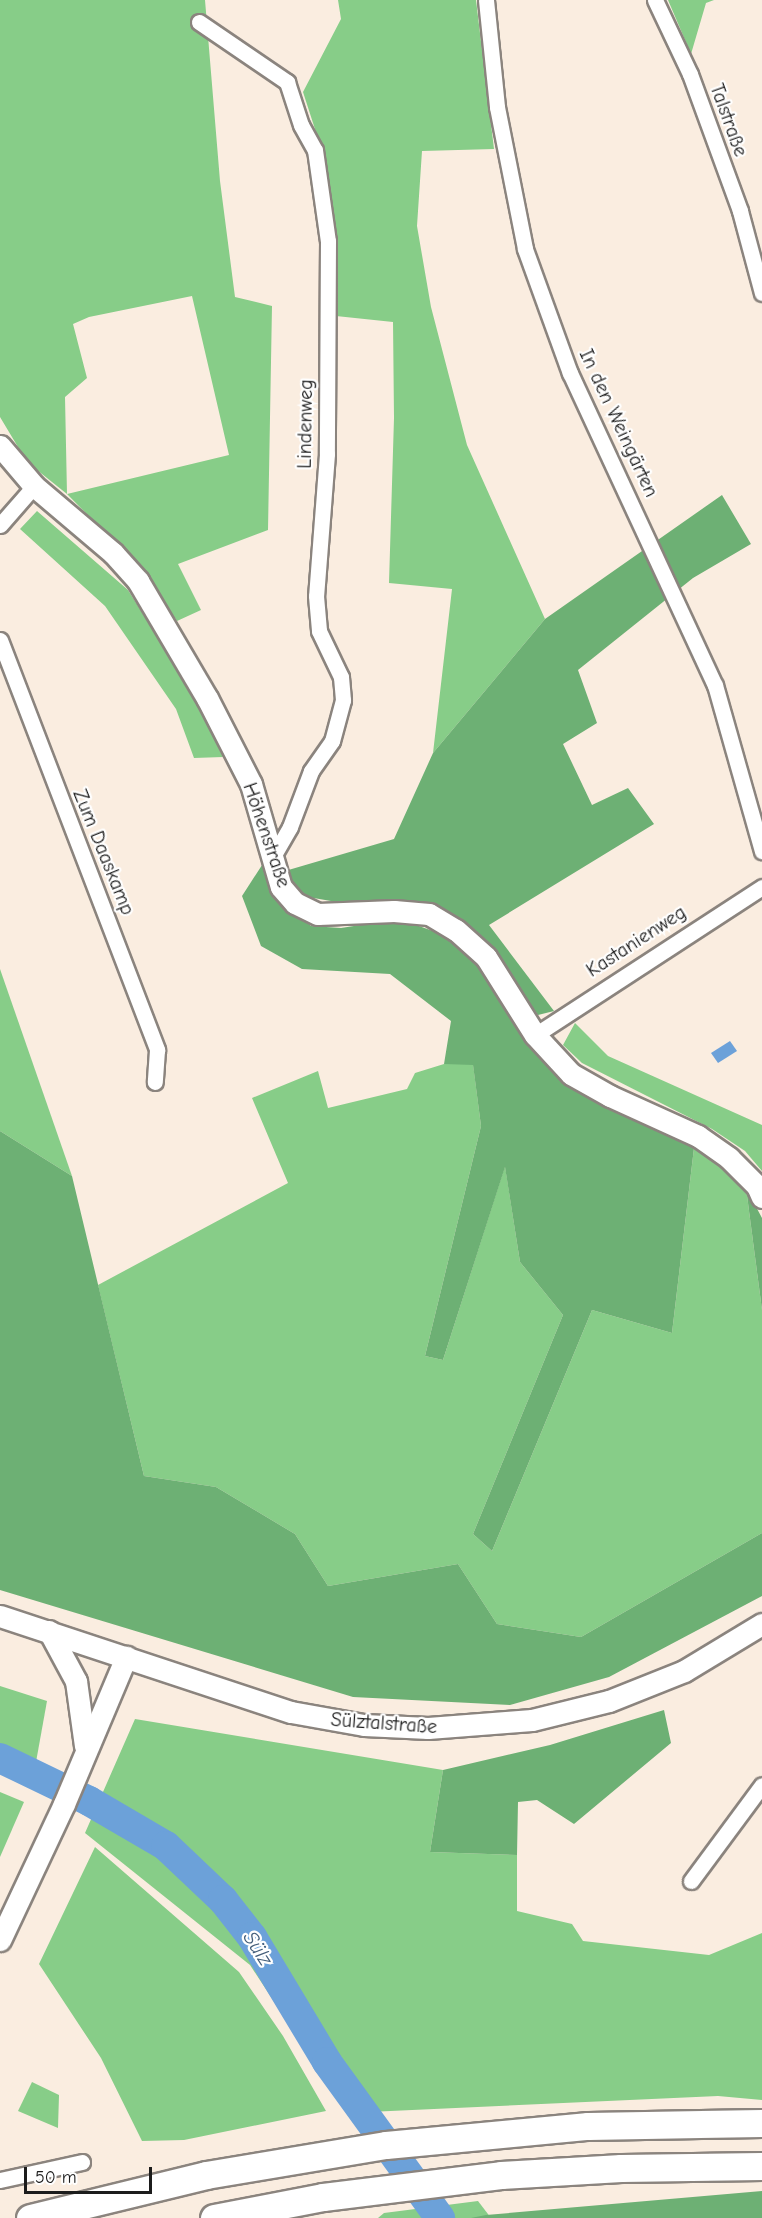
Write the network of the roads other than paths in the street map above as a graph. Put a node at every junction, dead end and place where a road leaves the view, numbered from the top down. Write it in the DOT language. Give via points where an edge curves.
graph roads {
  1 [pos="486,0"];
  2 [pos="655,0"];
  3 [pos="199,22"];
  4 [pos="762,293"];
  5 [pos="0,446"];
  6 [pos="34,486"];
  7 [pos="0,525"];
  8 [pos="0,640"];
  9 [pos="762,851"];
  10 [pos="272,858"];
  11 [pos="762,886"];
  12 [pos="535,1035"];
  13 [pos="155,1082"];
  14 [pos="762,1197"];
  15 [pos="0,1616"];
  16 [pos="762,1624"];
  17 [pos="49,1631"];
  18 [pos="126,1657"];
  19 [pos="85,1747"];
  20 [pos="762,1785"];
  21 [pos="691,1881"];
  22 [pos="0,1940"];
  23 [pos="762,2123"];
  24 [pos="82,2162"];
  25 [pos="762,2166"];
  26 [pos="0,2180"];
  27 [pos="30,2218"];
  28 [pos="214,2218"];
  1 -- 9 [label="street, In den Weingärten" via="497,107 525,249 570,373 715,685"];
  2 -- 4 [label="street, Talstraße" via="702,106 740,211"];
  3 -- 10 [label="street, Lindenweg" via="287,82 301,125 315,150 328,241 327,454 316,596 319,631 341,677 344,700 332,741 311,771 290,827"];
  5 -- 6 [label="main road, Höhenstraße"];
  6 -- 7 [label="street"];
  6 -- 10 [label="main road, Höhenstraße" via="113,553 138,581 207,698 251,784"];
  8 -- 13 [label="street, Zum Daaskamp" via="158,1050"];
  10 -- 12 [label="main road, Höhenstraße" via="281,887 295,903 318,914 429,914 456,930 486,957"];
  11 -- 12 [label="street, Kastanienweg"];
  12 -- 14 [label="main road, Höhenstraße" via="571,1074 698,1136 729,1158 758,1186"];
  15 -- 17 [label="main road, Sülztalstraße"];
  16 -- 18 [label="main road, Sülztalstraße" via="684,1671 638,1691 579,1710 485,1726 396,1727 327,1720 219,1690"];
  17 -- 18 [label="main road, Sülztalstraße"];
  17 -- 19 [label="main road" via="76,1681"];
  18 -- 19 [label="main road"];
  19 -- 22 [label="main road" via="64,1804"];
  20 -- 21 [label="street" via="701,1855"];
  23 -- 27 [label="highway" via="588,2126 467,2135 206,2175"];
  24 -- 26 [label="street"];
  25 -- 28 [label="highway" via="501,2175 323,2198"];
}
